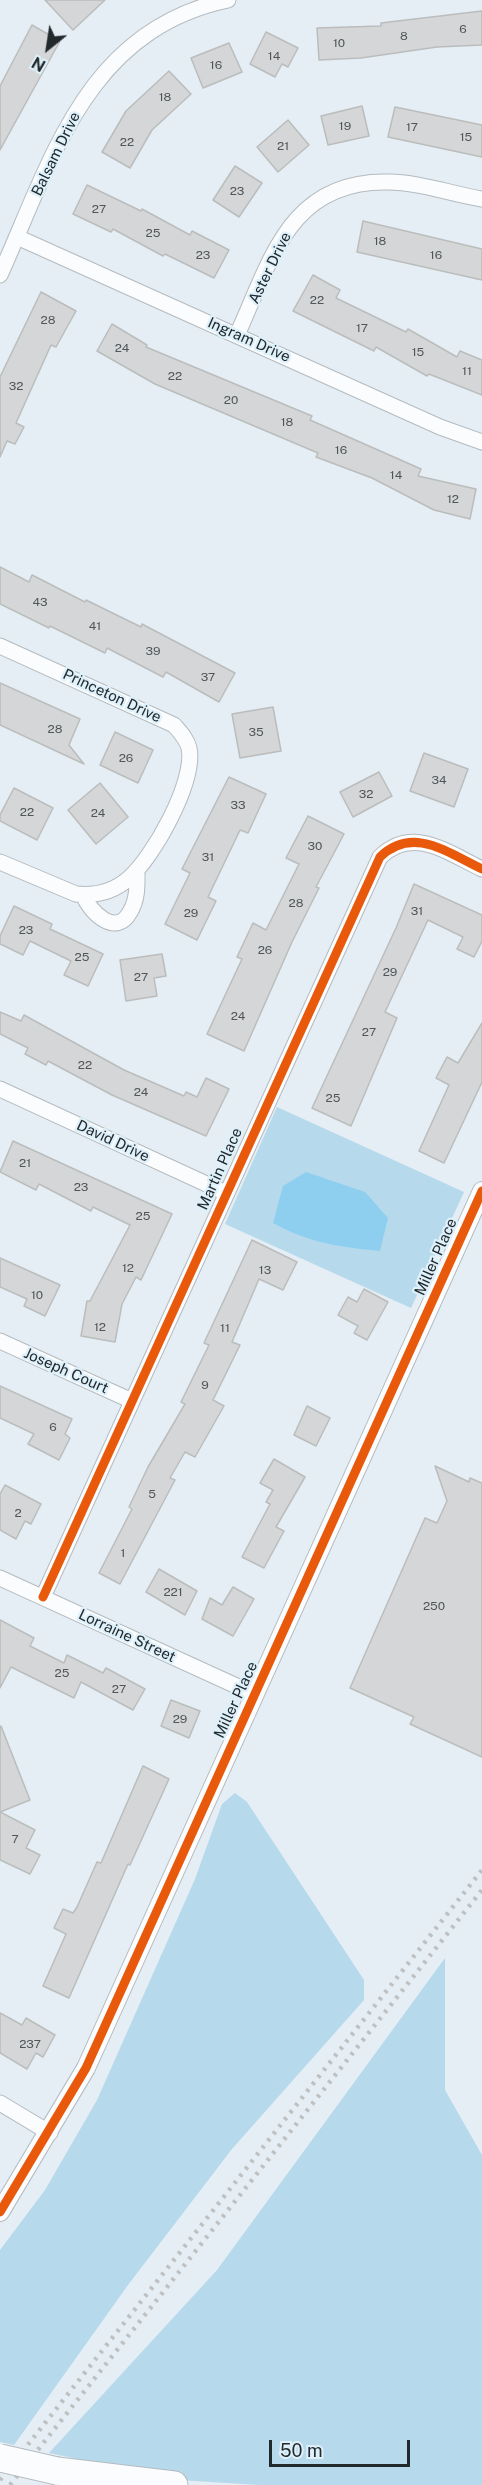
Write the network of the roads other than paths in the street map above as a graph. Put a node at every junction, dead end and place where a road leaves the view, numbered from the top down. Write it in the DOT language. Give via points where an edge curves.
graph roads {
  1 [pos="228,0"];
  2 [pos="482,199"];
  3 [pos="17,237"];
  4 [pos="0,275"];
  5 [pos="237,335"];
  6 [pos="482,442"];
  7 [pos="0,646"];
  8 [pos="0,862"];
  9 [pos="482,868"];
  10 [pos="137,870"];
  11 [pos="83,895"];
  12 [pos="0,1089"];
  13 [pos="482,1191"];
  14 [pos="226,1193"];
  15 [pos="0,1341"];
  16 [pos="132,1401"];
  17 [pos="0,1578"];
  18 [pos="43,1598"];
  19 [pos="254,1694"];
  20 [pos="0,2103"];
  21 [pos="50,2133"];
  22 [pos="0,2212"];
  23 [pos="0,2458"];
  24 [pos="174,2485"];
  1 -- 3 [label="street, Balsam Drive" via="202,5 176,17 135,43 96,80 68,123"];
  2 -- 5 [label="street, Aster Drive" via="390,182 357,183 331,191 294,219"];
  3 -- 4 [label="street, Balsam Drive"];
  3 -- 5 [label="street, Ingram Drive"];
  5 -- 6 [label="street, Ingram Drive" via="440,427"];
  7 -- 10 [label="street, Princeton Drive" via="174,725 183,735 189,748 190,770 171,815"];
  8 -- 11 [label="street"];
  9 -- 14 [label="street, Martin Place" via="424,842 403,842 390,847 380,858"];
  10 -- 11 [label="street, Princeton Drive" via="103,893"];
  10 -- 11 [label="street, Princeton Drive" via="136,897 123,921 102,920 90,911"];
  12 -- 14 [label="street, David Drive"];
  13 -- 19 [label="street, Miller Place"];
  14 -- 16 [label="street, Martin Place"];
  15 -- 16 [label="street, Joseph Court"];
  16 -- 18 [label="street, Martin Place"];
  17 -- 18 [label="street, Lorraine Street"];
  18 -- 19 [label="street, Lorraine Street"];
  19 -- 21 [label="street, Miller Place" via="86,2068"];
  20 -- 21 [label="street"];
  21 -- 22 [label="street, Miller Place"];
  23 -- 24 [label="highway, bridge" via="57,2471"];
}
